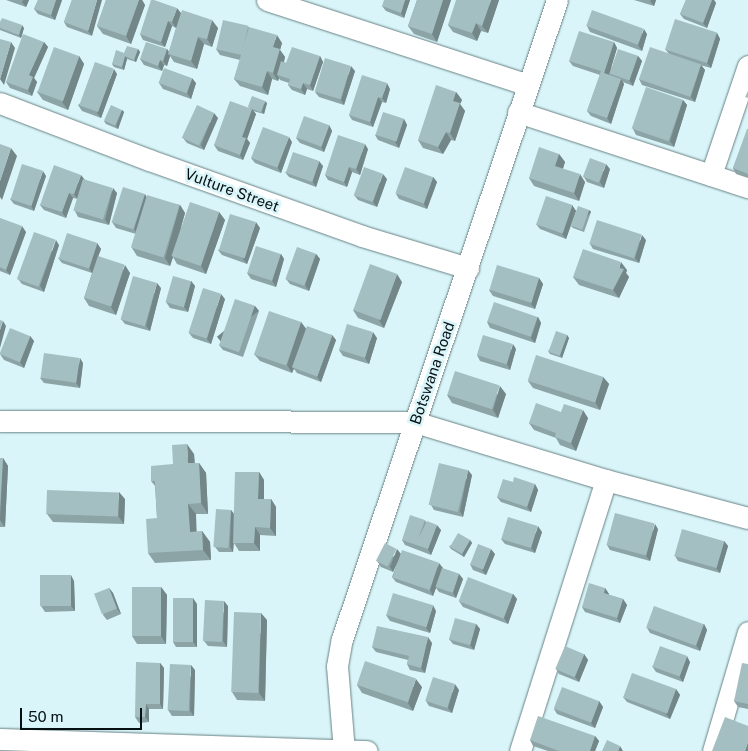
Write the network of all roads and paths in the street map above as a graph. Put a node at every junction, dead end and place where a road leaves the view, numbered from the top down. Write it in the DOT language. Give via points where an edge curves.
graph roads {
  1 [pos="267,0"];
  2 [pos="557,0"];
  3 [pos="748,66"];
  4 [pos="528,85"];
  5 [pos="0,103"];
  6 [pos="518,112"];
  7 [pos="710,175"];
  8 [pos="748,187"];
  9 [pos="468,268"];
  10 [pos="0,420"];
  11 [pos="415,422"];
  12 [pos="606,480"];
  13 [pos="748,518"];
  14 [pos="748,632"];
  15 [pos="0,739"];
  16 [pos="344,750"];
  17 [pos="367,751"];
  18 [pos="520,751"];
  19 [pos="713,751"];
  1 -- 4 [label="street"];
  2 -- 4 [label="street, Botswana Road"];
  3 -- 7 [label="street"];
  4 -- 6 [label="street, Botswana Road"];
  5 -- 9 [label="street, Vulture Street" via="362,236"];
  6 -- 7 [label="street"];
  6 -- 9 [label="street, Botswana Road"];
  7 -- 8 [label="street"];
  9 -- 11 [label="street, Botswana Road"];
  10 -- 11 [label="street"];
  11 -- 12 [label="street"];
  11 -- 16 [label="street, Botswana Road" via="342,639 337,666"];
  12 -- 13 [label="street"];
  12 -- 18 [label="street"];
  14 -- 19 [label="street"];
  15 -- 16 [label="street"];
  16 -- 17 [label="street"];
}
